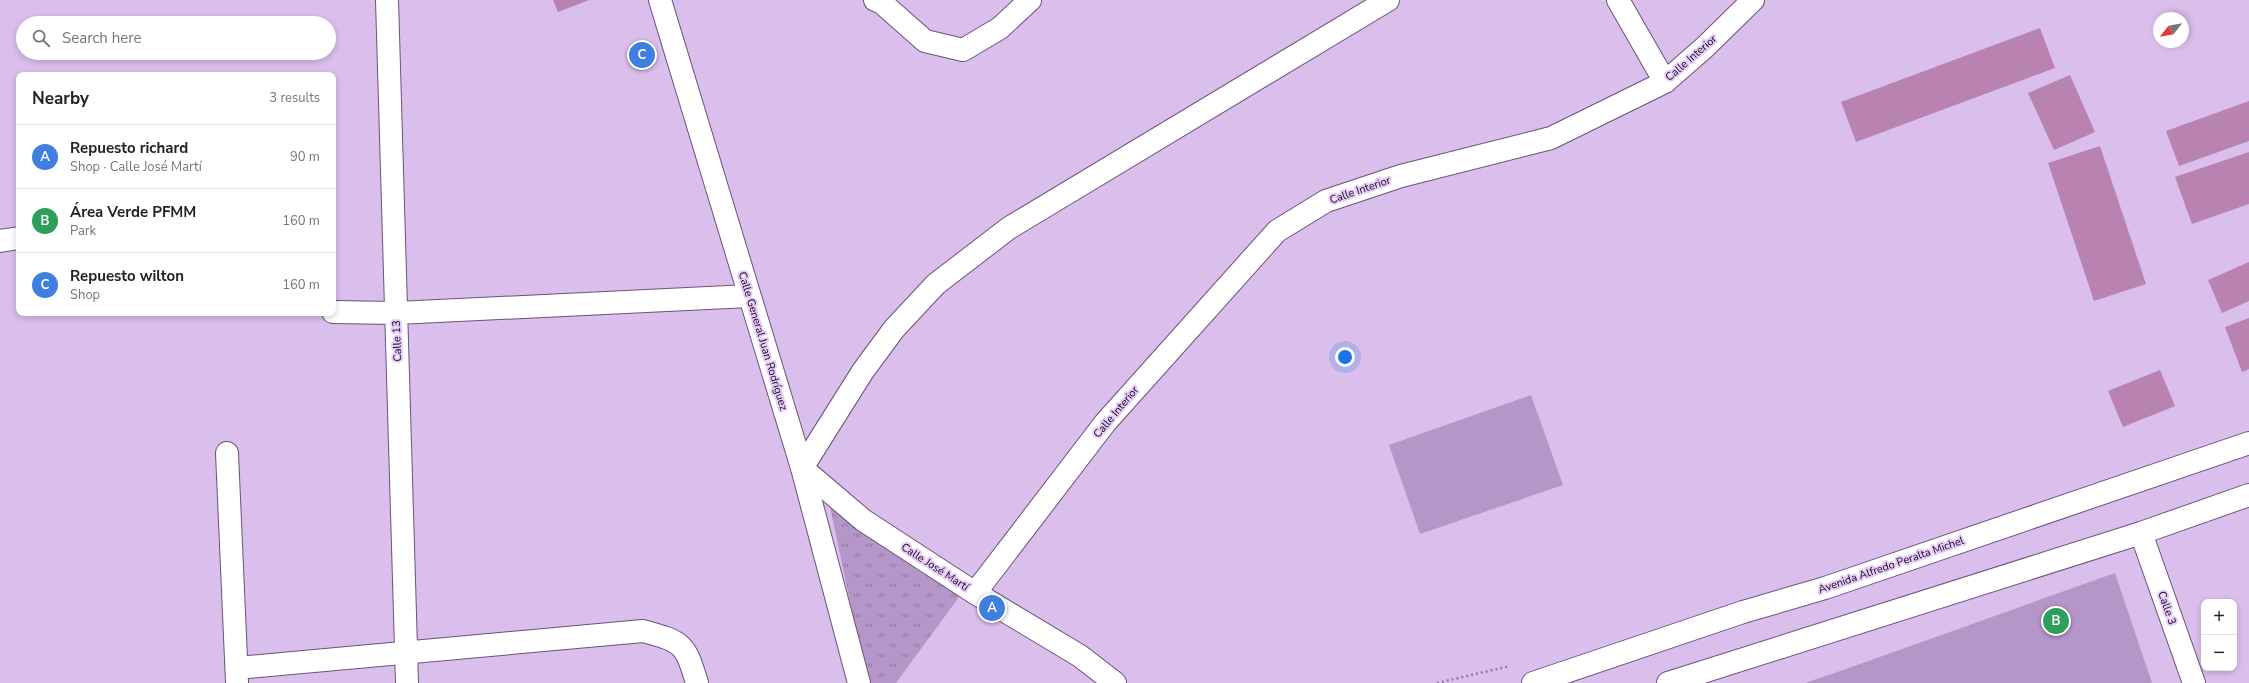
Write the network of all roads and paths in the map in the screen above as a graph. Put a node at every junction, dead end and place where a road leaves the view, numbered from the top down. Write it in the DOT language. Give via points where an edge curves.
graph roads {
  1 [pos="387,0"];
  2 [pos="660,0"];
  3 [pos="875,0"];
  4 [pos="1030,0"];
  5 [pos="1388,0"];
  6 [pos="1618,0"];
  7 [pos="1752,0"];
  8 [pos="1665,82"];
  9 [pos="16,238"];
  10 [pos="0,240"];
  11 [pos="749,296"];
  12 [pos="336,312"];
  13 [pos="397,313"];
  14 [pos="2249,443"];
  15 [pos="227,452"];
  16 [pos="802,468"];
  17 [pos="2249,495"];
  18 [pos="2141,533"];
  19 [pos="975,593"];
  20 [pos="406,653"];
  21 [pos="237,676"];
  22 [pos="407,683"];
  23 [pos="697,683"];
  24 [pos="859,683"];
  25 [pos="1115,683"];
  26 [pos="1532,683"];
  27 [pos="1668,683"];
  28 [pos="2194,683"];
  1 -- 13 [label="street, Calle 13"];
  2 -- 11 [label="street, Calle General Juan Rodríguez"];
  3 -- 4 [label="street" via="882,3 925,41 963,50 1000,28"];
  5 -- 16 [label="street" via="1009,228 936,284 894,329 863,371"];
  6 -- 8 [label="street"];
  7 -- 8 [label="street, Calle Interior" via="1705,48"];
  8 -- 19 [label="street, Calle Interior" via="1551,138 1401,176 1326,201 1276,231 1105,423"];
  9 -- 10 [label="street"];
  11 -- 13 [label="street"];
  11 -- 16 [label="street, Calle General Juan Rodríguez"];
  12 -- 13 [label="street"];
  13 -- 20 [label="street, Calle 13"];
  14 -- 26 [label="street, Avenida Alfredo Peralta Michel" via="1825,588 1743,612"];
  15 -- 21 [label="street"];
  16 -- 19 [label="street, Calle José Martí" via="863,520"];
  16 -- 24 [label="street, Calle General Juan Rodríguez"];
  17 -- 18 [label="street"];
  18 -- 27 [label="street"];
  18 -- 28 [label="street, Calle 3"];
  19 -- 25 [label="street, Calle José Martí" via="1080,656"];
  20 -- 21 [label="street"];
  20 -- 22 [label="street, Calle 13"];
  20 -- 23 [label="street" via="643,630 675,640 689,656"];
}
